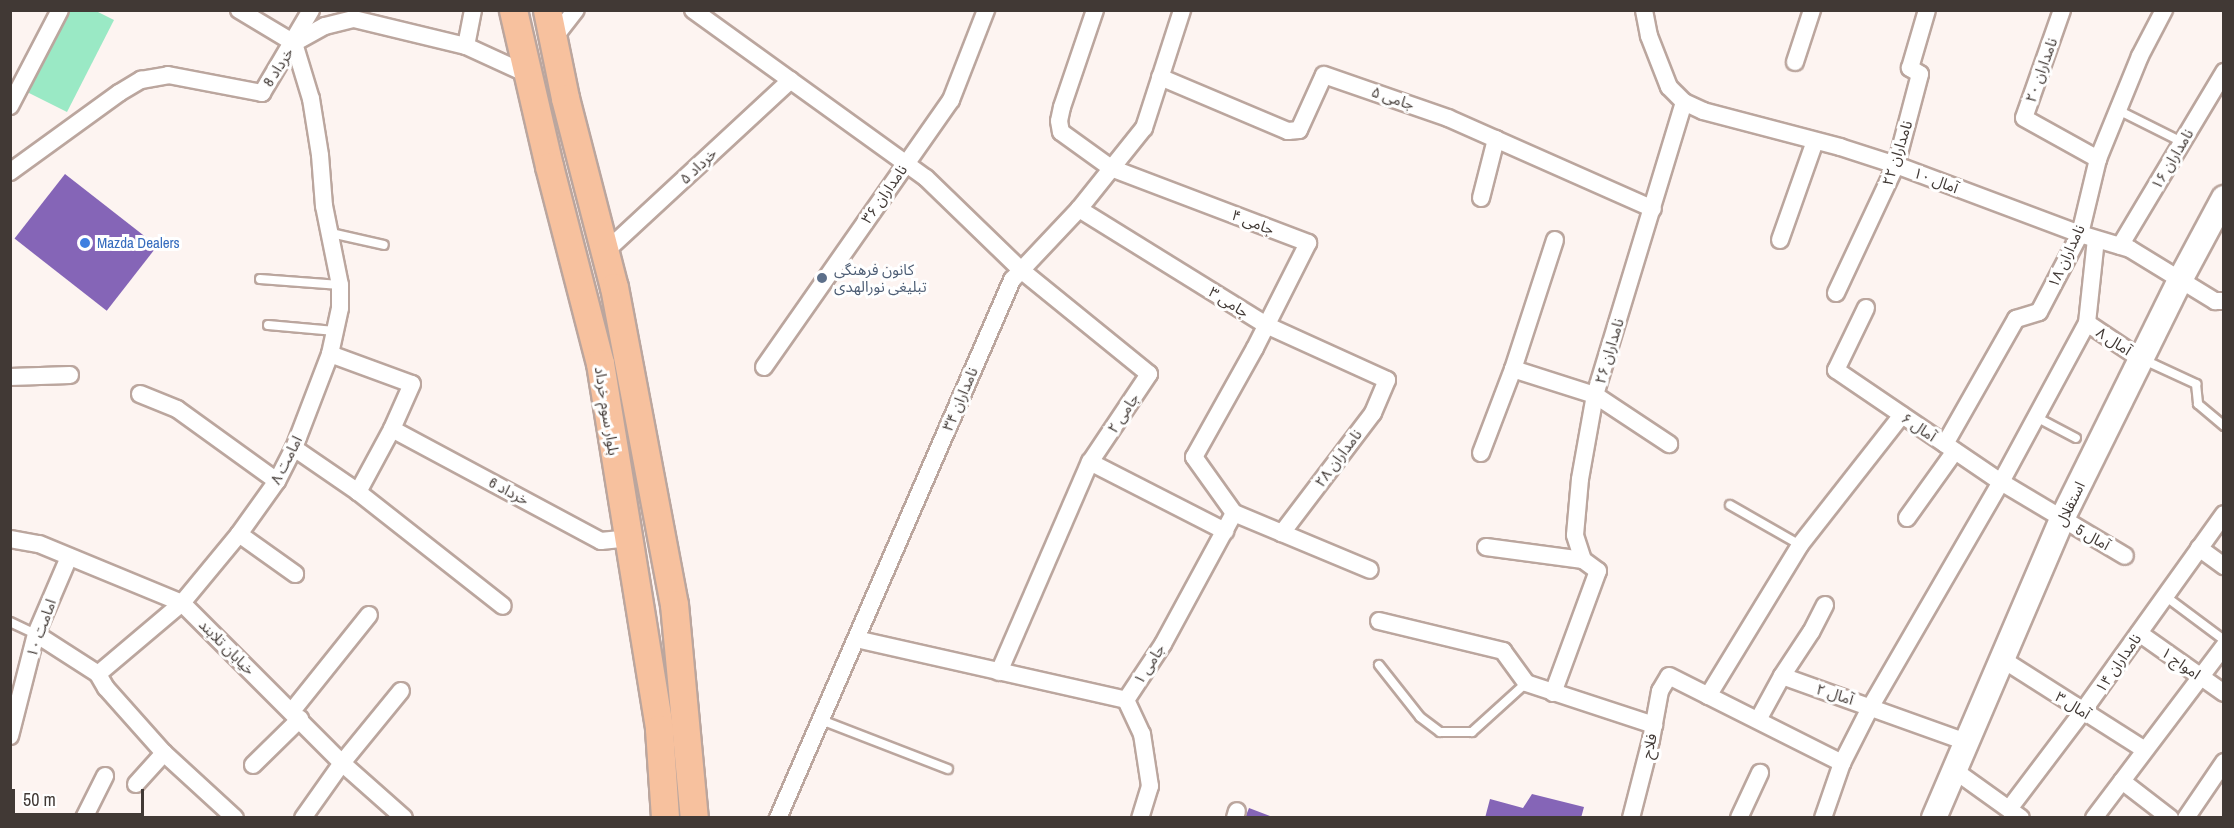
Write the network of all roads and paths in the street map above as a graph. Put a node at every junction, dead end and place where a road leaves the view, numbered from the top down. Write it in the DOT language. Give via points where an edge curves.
graph roads {
  1 [pos="60,10"];
  2 [pos="239,10"];
  3 [pos="311,10"];
  4 [pos="473,10"];
  5 [pos="513,10"];
  6 [pos="547,10"];
  7 [pos="576,10"];
  8 [pos="693,10"];
  9 [pos="986,10"];
  10 [pos="1095,10"];
  11 [pos="1182,10"];
  12 [pos="1644,10"];
  13 [pos="1812,10"];
  14 [pos="1928,10"];
  15 [pos="2062,10"];
  16 [pos="2164,10"];
  17 [pos="553,39"];
  18 [pos="294,43"];
  19 [pos="466,46"];
  20 [pos="1795,62"];
  21 [pos="2223,72"];
  22 [pos="529,75"];
  23 [pos="1160,77"];
  24 [pos="791,80"];
  25 [pos="1684,102"];
  26 [pos="10,106"];
  27 [pos="2118,110"];
  28 [pos="1496,140"];
  29 [pos="1815,141"];
  30 [pos="2182,142"];
  31 [pos="2098,159"];
  32 [pos="582,162"];
  33 [pos="906,162"];
  34 [pos="1896,165"];
  35 [pos="549,166"];
  36 [pos="1111,168"];
  37 [pos="10,172"];
  38 [pos="1481,198"];
  39 [pos="2223,198"];
  40 [pos="1079,209"];
  41 [pos="1653,209"];
  42 [pos="331,233"];
  43 [pos="2080,234"];
  44 [pos="2096,239"];
  45 [pos="1555,240"];
  46 [pos="1780,240"];
  47 [pos="384,245"];
  48 [pos="2120,246"];
  49 [pos="605,252"];
  50 [pos="1021,270"];
  51 [pos="260,279"];
  52 [pos="2180,280"];
  53 [pos="340,285"];
  54 [pos="1836,293"];
  55 [pos="2223,301"];
  56 [pos="1866,308"];
  57 [pos="2087,323"];
  58 [pos="1266,325"];
  59 [pos="268,326"];
  60 [pos="335,331"];
  61 [pos="330,354"];
  62 [pos="2141,359"];
  63 [pos="764,367"];
  64 [pos="1513,369"];
  65 [pos="70,375"];
  66 [pos="10,377"];
  67 [pos="1387,380"];
  68 [pos="140,394"];
  69 [pos="1595,396"];
  70 [pos="1902,415"];
  71 [pos="2036,417"];
  72 [pos="2223,426"];
  73 [pos="392,429"];
  74 [pos="2076,438"];
  75 [pos="1669,444"];
  76 [pos="294,448"];
  77 [pos="1950,448"];
  78 [pos="1480,453"];
  79 [pos="1090,462"];
  80 [pos="277,481"];
  81 [pos="2001,482"];
  82 [pos="358,492"];
  83 [pos="1730,505"];
  84 [pos="1234,513"];
  85 [pos="2223,514"];
  86 [pos="1907,518"];
  87 [pos="2062,519"];
  88 [pos="1225,531"];
  89 [pos="1282,533"];
  90 [pos="239,534"];
  91 [pos="628,538"];
  92 [pos="10,539"];
  93 [pos="1800,545"];
  94 [pos="1486,547"];
  95 [pos="2199,548"];
  96 [pos="2125,556"];
  97 [pos="69,557"];
  98 [pos="1583,560"];
  99 [pos="2223,566"];
  100 [pos="1370,570"];
  101 [pos="295,574"];
  102 [pos="2164,596"];
  103 [pos="182,603"];
  104 [pos="1825,605"];
  105 [pos="503,606"];
  106 [pos="369,615"];
  107 [pos="1379,621"];
  108 [pos="10,622"];
  109 [pos="2139,633"];
  110 [pos="36,634"];
  111 [pos="856,639"];
  112 [pos="2223,640"];
  113 [pos="2223,646"];
  114 [pos="2002,659"];
  115 [pos="1379,665"];
  116 [pos="999,672"];
  117 [pos="98,674"];
  118 [pos="1782,676"];
  119 [pos="2201,676"];
  120 [pos="1526,683"];
  121 [pos="16,687"];
  122 [pos="401,691"];
  123 [pos="1553,693"];
  124 [pos="2223,693"];
  125 [pos="1708,696"];
  126 [pos="1126,700"];
  127 [pos="1871,706"];
  128 [pos="2084,711"];
  129 [pos="296,715"];
  130 [pos="821,720"];
  131 [pos="1758,720"];
  132 [pos="1654,725"];
  133 [pos="10,736"];
  134 [pos="1966,742"];
  135 [pos="2145,750"];
  136 [pos="164,753"];
  137 [pos="2223,762"];
  138 [pos="342,763"];
  139 [pos="1842,763"];
  140 [pos="253,765"];
  141 [pos="948,769"];
  142 [pos="1954,770"];
  143 [pos="1760,773"];
  144 [pos="105,776"];
  145 [pos="2122,781"];
  146 [pos="136,784"];
  147 [pos="2015,813"];
  148 [pos="226,815"];
  149 [pos="84,818"];
  150 [pos="303,818"];
  151 [pos="404,818"];
  152 [pos="665,818"];
  153 [pos="694,818"];
  154 [pos="778,818"];
  155 [pos="1140,818"];
  156 [pos="1631,818"];
  157 [pos="1739,818"];
  158 [pos="1823,818"];
  159 [pos="1934,818"];
  160 [pos="2094,818"];
  161 [pos="2170,818"];
  162 [pos="2186,818"];
  1 -- 26 [label="street"];
  2 -- 18 [label="street"];
  3 -- 18 [label="street"];
  4 -- 19 [label="street"];
  5 -- 22 [label="main road, بلوار سوم خرداد"];
  6 -- 17 [label="main road, بلوار سوم خرداد"];
  7 -- 17 [label="street"];
  8 -- 24 [label="street"];
  9 -- 33 [label="street, نامداران ۳۶" via="951,100"];
  10 -- 36 [label="street" via="1059,121 1061,132"];
  11 -- 23 [label="street, نامداران ۳۴"];
  12 -- 25 [label="street" via="1649,36 1669,87"];
  13 -- 20 [label="street"];
  14 -- 34 [label="street, نامداران ۲۲" via="1910,68 1920,74"];
  15 -- 31 [label="street, نامداران ۲۰" via="2024,118"];
  16 -- 27 [label="street, نامداران ۱۸"];
  17 -- 32 [label="main road, بلوار سوم خرداد"];
  18 -- 19 [label="street, خرداد 8" via="324,26 354,19"];
  18 -- 37 [label="street, خرداد 8" via="262,93 168,75 141,80"];
  18 -- 42 [label="street, امامت ۸" via="311,99"];
  19 -- 22 [label="street, خرداد 8"];
  21 -- 30 [label="street, نامداران ۱۶"];
  22 -- 35 [label="main road, بلوار سوم خرداد"];
  23 -- 28 [label="street, جامی ۵" via="1288,131 1299,130 1324,75 1448,118"];
  23 -- 36 [label="street, نامداران ۳۴" via="1144,128"];
  24 -- 33 [label="street"];
  24 -- 49 [label="street, خرداد ۵"];
  25 -- 29 [label="street, آمال ۱۰" via="1703,111"];
  25 -- 41 [label="street, نامداران ۲۶"];
  27 -- 30 [label="lane"];
  27 -- 31 [label="street, نامداران ۱۸"];
  28 -- 38 [label="street"];
  28 -- 41 [label="street, جامی ۵"];
  29 -- 34 [label="street, آمال ۱۰"];
  29 -- 46 [label="street"];
  30 -- 48 [label="street, نامداران ۱۶"];
  31 -- 43 [label="street, نامداران ۱۸"];
  32 -- 35 [label="main road"];
  32 -- 49 [label="main road, بلوار سوم خرداد"];
  33 -- 50 [label="street"];
  33 -- 63 [label="street, نامداران ۳۶"];
  34 -- 43 [label="street, آمال ۱۰"];
  34 -- 54 [label="street, نامداران ۲۲"];
  35 -- 91 [label="main road, بلوار سوم خرداد" via="600,363"];
  36 -- 40 [label="street, نامداران ۳۴"];
  36 -- 58 [label="street, جامی ۴" via="1308,243"];
  39 -- 52 [label="street, استقلال"];
  40 -- 50 [label="street, نامداران ۳۴"];
  40 -- 58 [label="street, جامی ۳"];
  41 -- 69 [label="street, نامداران ۲۶"];
  42 -- 47 [label="lane"];
  42 -- 53 [label="street, امامت ۸"];
  43 -- 44 [label="street, آمال ۱۰"];
  43 -- 77 [label="street, نامداران ۱۸" via="2039,312 2016,319"];
  44 -- 48 [label="street, آمال ۱۰"];
  44 -- 57 [label="street"];
  45 -- 64 [label="street"];
  48 -- 52 [label="street, آمال ۱۰"];
  49 -- 153 [label="main road, بلوار سوم خرداد" via="674,604"];
  50 -- 79 [label="street, جامی ۲" via="1149,374"];
  50 -- 111 [label="street, نامداران ۳۴" via="1012,280"];
  51 -- 53 [label="lane"];
  52 -- 55 [label="street, آمال ۱۰" via="2215,301"];
  52 -- 62 [label="street, استقلال"];
  53 -- 60 [label="street, امامت ۸"];
  56 -- 70 [label="street, آمال ۶" via="1836,370"];
  57 -- 62 [label="street, آمال ۸"];
  57 -- 71 [label="street"];
  58 -- 67 [label="street, جامی ۳"];
  58 -- 84 [label="street" via="1194,457"];
  59 -- 60 [label="lane"];
  60 -- 61 [label="street, امامت ۸"];
  61 -- 73 [label="street" via="412,384"];
  61 -- 76 [label="street, امامت ۸"];
  62 -- 72 [label="lane" via="2196,384 2198,404"];
  62 -- 87 [label="street, استقلال"];
  64 -- 69 [label="street"];
  64 -- 78 [label="street"];
  65 -- 66 [label="street"];
  67 -- 89 [label="street, نامداران ۲۸" via="1373,413"];
  68 -- 80 [label="street" via="177,409"];
  69 -- 75 [label="street"];
  69 -- 98 [label="street, نامداران ۲۶" via="1580,479 1575,535"];
  70 -- 77 [label="street, آمال ۶"];
  70 -- 93 [label="street"];
  71 -- 74 [label="lane"];
  71 -- 81 [label="street"];
  73 -- 82 [label="street"];
  73 -- 91 [label="street, خرداد 6" via="601,541"];
  76 -- 80 [label="street, امامت ۸"];
  76 -- 82 [label="street"];
  77 -- 81 [label="street, آمال ۶"];
  77 -- 86 [label="street, نامداران ۱۸"];
  79 -- 88 [label="street"];
  79 -- 116 [label="street"];
  80 -- 90 [label="street, امامت ۸"];
  81 -- 87 [label="street, آمال ۶"];
  81 -- 127 [label="street"];
  82 -- 105 [label="street"];
  83 -- 93 [label="lane"];
  84 -- 88 [label="street, جامی ۱"];
  84 -- 89 [label="street"];
  85 -- 95 [label="street, نامداران ۱۴"];
  87 -- 96 [label="street, آمال 5"];
  87 -- 114 [label="street, استقلال"];
  88 -- 126 [label="street, جامی ۱" via="1163,644"];
  89 -- 100 [label="street"];
  90 -- 101 [label="street"];
  90 -- 103 [label="street, امامت ۸"];
  91 -- 152 [label="main road, بلوار سوم خرداد" via="658,729"];
  92 -- 97 [label="street, خیابان تلابند" via="39,544"];
  93 -- 125 [label="street"];
  94 -- 98 [label="street"];
  95 -- 99 [label="street"];
  95 -- 102 [label="street, نامداران ۱۴"];
  97 -- 103 [label="street, خیابان تلابند"];
  97 -- 110 [label="street, امامت ۱۰"];
  98 -- 123 [label="street, نامداران ۲۶" via="1598,571"];
  102 -- 109 [label="street, نامداران ۱۴"];
  102 -- 112 [label="lane"];
  103 -- 117 [label="street, امامت ۸"];
  103 -- 129 [label="street, خیابان تلابند"];
  104 -- 118 [label="street"];
  106 -- 129 [label="street"];
  107 -- 120 [label="street" via="1503,651"];
  108 -- 110 [label="lane"];
  109 -- 119 [label="street, امواج ۱"];
  109 -- 128 [label="street, نامداران ۱۴"];
  110 -- 117 [label="street"];
  110 -- 121 [label="street, امامت ۱۰"];
  111 -- 116 [label="street, جامی ۱"];
  111 -- 130 [label="street, نامداران ۳۴"];
  113 -- 119 [label="street"];
  114 -- 128 [label="street, آمال ۳"];
  114 -- 134 [label="street, استقلال"];
  115 -- 120 [label="lane" via="1420,717 1440,732 1472,732"];
  116 -- 126 [label="street, جامی ۱"];
  117 -- 136 [label="street"];
  118 -- 127 [label="street, آمال ۲"];
  118 -- 131 [label="street"];
  119 -- 124 [label="street, امواج ۱"];
  119 -- 135 [label="street"];
  120 -- 123 [label="street"];
  121 -- 133 [label="street, امامت ۱۰"];
  122 -- 138 [label="street"];
  123 -- 132 [label="street"];
  125 -- 131 [label="street"];
  125 -- 132 [label="street, فلاح" via="1669,676 1660,691"];
  126 -- 155 [label="street" via="1142,734 1150,786"];
  127 -- 134 [label="street, آمال ۲"];
  127 -- 139 [label="street"];
  128 -- 135 [label="street, آمال ۳"];
  128 -- 147 [label="street, نامداران ۱۴"];
  129 -- 138 [label="street, خیابان تلابند"];
  129 -- 140 [label="street"];
  130 -- 141 [label="lane"];
  130 -- 154 [label="street, نامداران ۳۴"];
  131 -- 139 [label="street"];
  132 -- 156 [label="street, فلاح"];
  134 -- 142 [label="street, استقلال"];
  135 -- 145 [label="street"];
  136 -- 146 [label="street"];
  136 -- 148 [label="street"];
  137 -- 162 [label="street"];
  138 -- 150 [label="street"];
  138 -- 151 [label="street, خیابان تلابند"];
  139 -- 158 [label="street"];
  142 -- 147 [label="street"];
  142 -- 159 [label="street, استقلال"];
  143 -- 157 [label="street"];
  144 -- 149 [label="street"];
  145 -- 160 [label="street"];
  145 -- 161 [label="street"];
}
